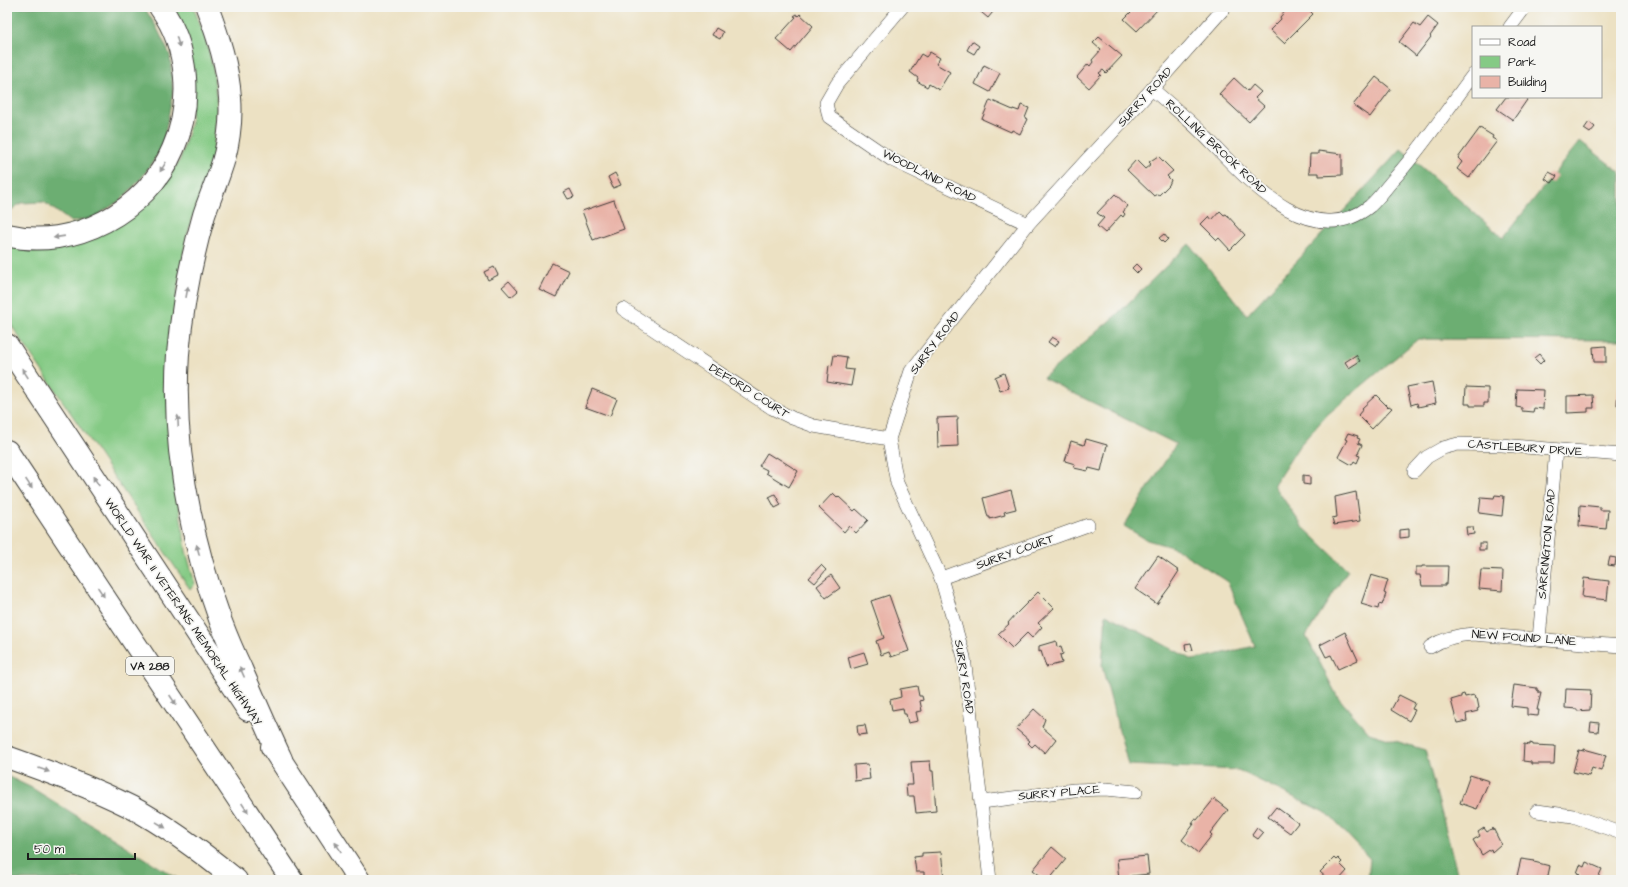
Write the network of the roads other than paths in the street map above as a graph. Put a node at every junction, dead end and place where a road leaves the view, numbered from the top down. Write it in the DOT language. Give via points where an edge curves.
graph roads {
  1 [pos="160,7"];
  2 [pos="207,7"];
  3 [pos="902,7"];
  4 [pos="1225,7"];
  5 [pos="1525,7"];
  6 [pos="1511,26"];
  7 [pos="1472,76"];
  8 [pos="1152,89"];
  9 [pos="1028,224"];
  10 [pos="7,235"];
  11 [pos="623,309"];
  12 [pos="7,345"];
  13 [pos="889,439"];
  14 [pos="1556,450"];
  15 [pos="7,451"];
  16 [pos="1621,456"];
  17 [pos="1414,470"];
  18 [pos="1088,526"];
  19 [pos="941,578"];
  20 [pos="1539,639"];
  21 [pos="1621,646"];
  22 [pos="1430,647"];
  23 [pos="7,757"];
  24 [pos="280,759"];
  25 [pos="1136,792"];
  26 [pos="982,802"];
  27 [pos="1537,811"];
  28 [pos="1621,833"];
  29 [pos="236,880"];
  30 [pos="292,880"];
  31 [pos="359,880"];
  32 [pos="990,880"];
  1 -- 10 [label="highway, one-way" via="176,36 182,58 185,86 181,127 162,170 131,204 109,220 90,229 50,238"];
  24 -- 2 [label="highway, one-way" via="222,624 206,579 194,533 179,442 178,354 183,311 194,253 221,169 230,114 226,66"];
  3 -- 9 [label="street, WOODLAND ROAD" via="837,84 826,104 829,117 892,160"];
  4 -- 8 [label="street, SURRY ROAD"];
  5 -- 6 [label="street"];
  7 -- 8 [label="street, ROLLING BROOK ROAD" via="1405,167 1370,205 1358,214 1331,222 1301,216 1273,200 1253,185 1198,129"];
  8 -- 9 [label="street, SURRY ROAD"];
  9 -- 13 [label="street, SURRY ROAD" via="911,371"];
  11 -- 13 [label="street, DEFORD COURT" via="772,408 792,418 814,426"];
  24 -- 12 [label="highway, WORLD WAR II VETERANS MEMORIAL HIGHWAY, one-way"];
  13 -- 19 [label="street, SURRY ROAD" via="897,483"];
  14 -- 16 [label="street, CASTLEBURY DRIVE"];
  14 -- 17 [label="street, CASTLEBURY DRIVE" via="1458,444 1443,448 1427,457"];
  14 -- 20 [label="street, SARRINGTON ROAD"];
  15 -- 30 [label="highway, VA 288, one-way"];
  18 -- 19 [label="street, SURRY COURT"];
  19 -- 26 [label="street, SURRY ROAD" via="964,657"];
  20 -- 21 [label="street, NEW FOUND LANE"];
  20 -- 22 [label="street, NEW FOUND LANE" via="1458,635 1440,640"];
  23 -- 29 [label="highway, one-way" via="63,777 133,808 186,842"];
  31 -- 24 [label="highway, WORLD WAR II VETERANS MEMORIAL HIGHWAY, one-way"];
  25 -- 26 [label="street, SURRY PLACE" via="1106,789 1074,790"];
  26 -- 32 [label="street, SURRY ROAD"];
  27 -- 28 [label="street" via="1573,816"];
}
